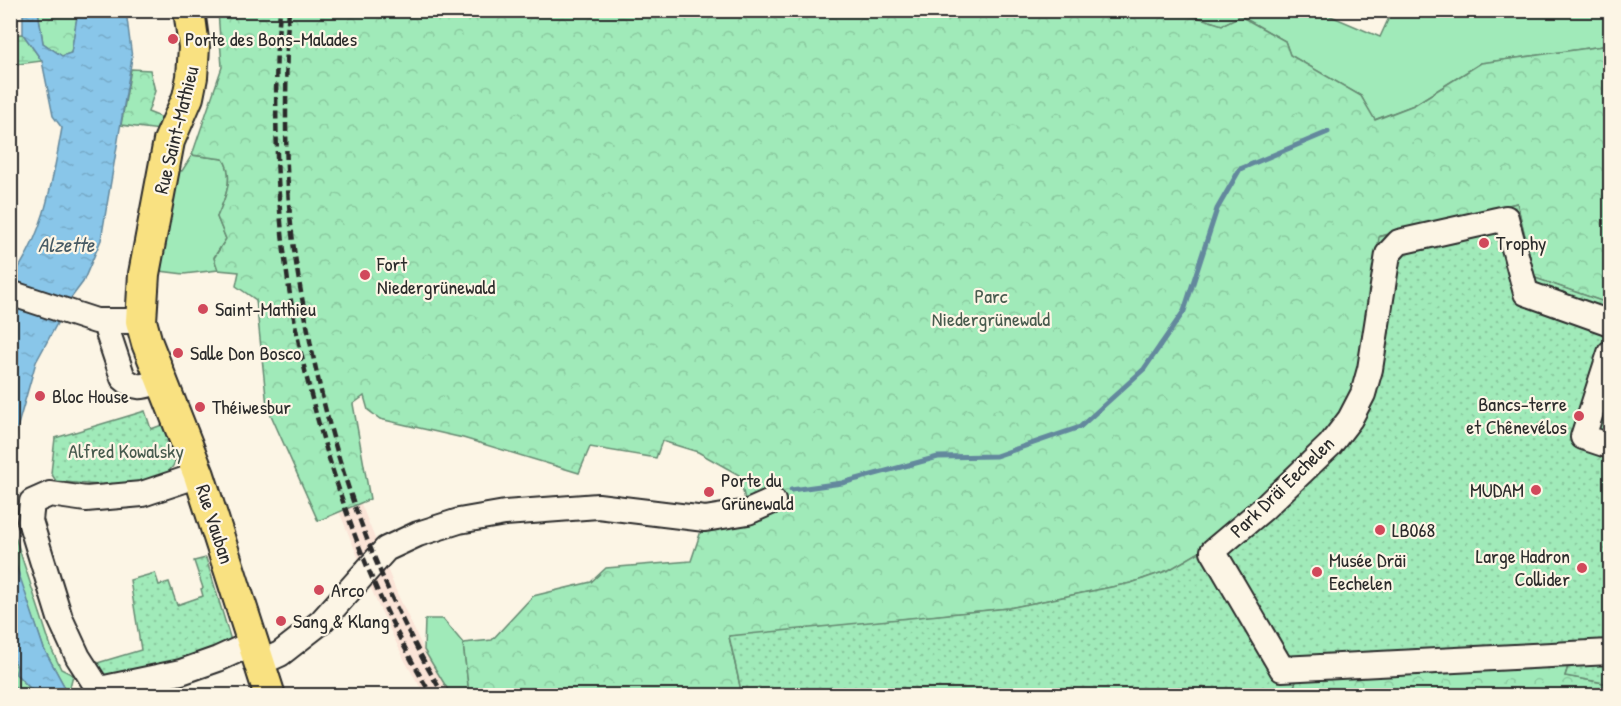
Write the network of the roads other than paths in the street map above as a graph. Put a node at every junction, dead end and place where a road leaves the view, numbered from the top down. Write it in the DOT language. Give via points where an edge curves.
graph roads {
  1 [pos="189,10"];
  2 [pos="10,293"];
  3 [pos="104,321"];
  4 [pos="141,321"];
  5 [pos="1611,323"];
  6 [pos="1610,355"];
  7 [pos="161,381"];
  8 [pos="1611,446"];
  9 [pos="199,475"];
  10 [pos="773,501"];
  11 [pos="1611,652"];
  12 [pos="256,653"];
  13 [pos="101,692"];
  14 [pos="270,696"];
  1 -- 4 [label="main road, Rue Saint-Mathieu" via="194,46 192,77 169,141 144,274"];
  2 -- 3 [label="street"];
  3 -- 4 [label="street"];
  3 -- 7 [label="street" via="123,378 139,387"];
  4 -- 7 [label="main road, Rue Vauban"];
  5 -- 11 [label="street, Park Dräi Eechelen" via="1526,293 1506,218 1400,242 1388,254 1370,369 1350,419 1330,445 1213,551 1282,669"];
  6 -- 8 [label="street" via="1583,437"];
  7 -- 9 [label="main road, Rue Vauban"];
  9 -- 12 [label="main road, Rue Vauban"];
  9 -- 13 [label="street" via="142,494 86,499 50,494 32,502 30,521 60,618 78,657"];
  10 -- 12 [label="street" via="748,512 705,519 598,506 505,513 428,530 386,549 321,622 280,654"];
  12 -- 13 [label="street" via="218,659"];
  12 -- 14 [label="main road, Rue Vauban"];
}
